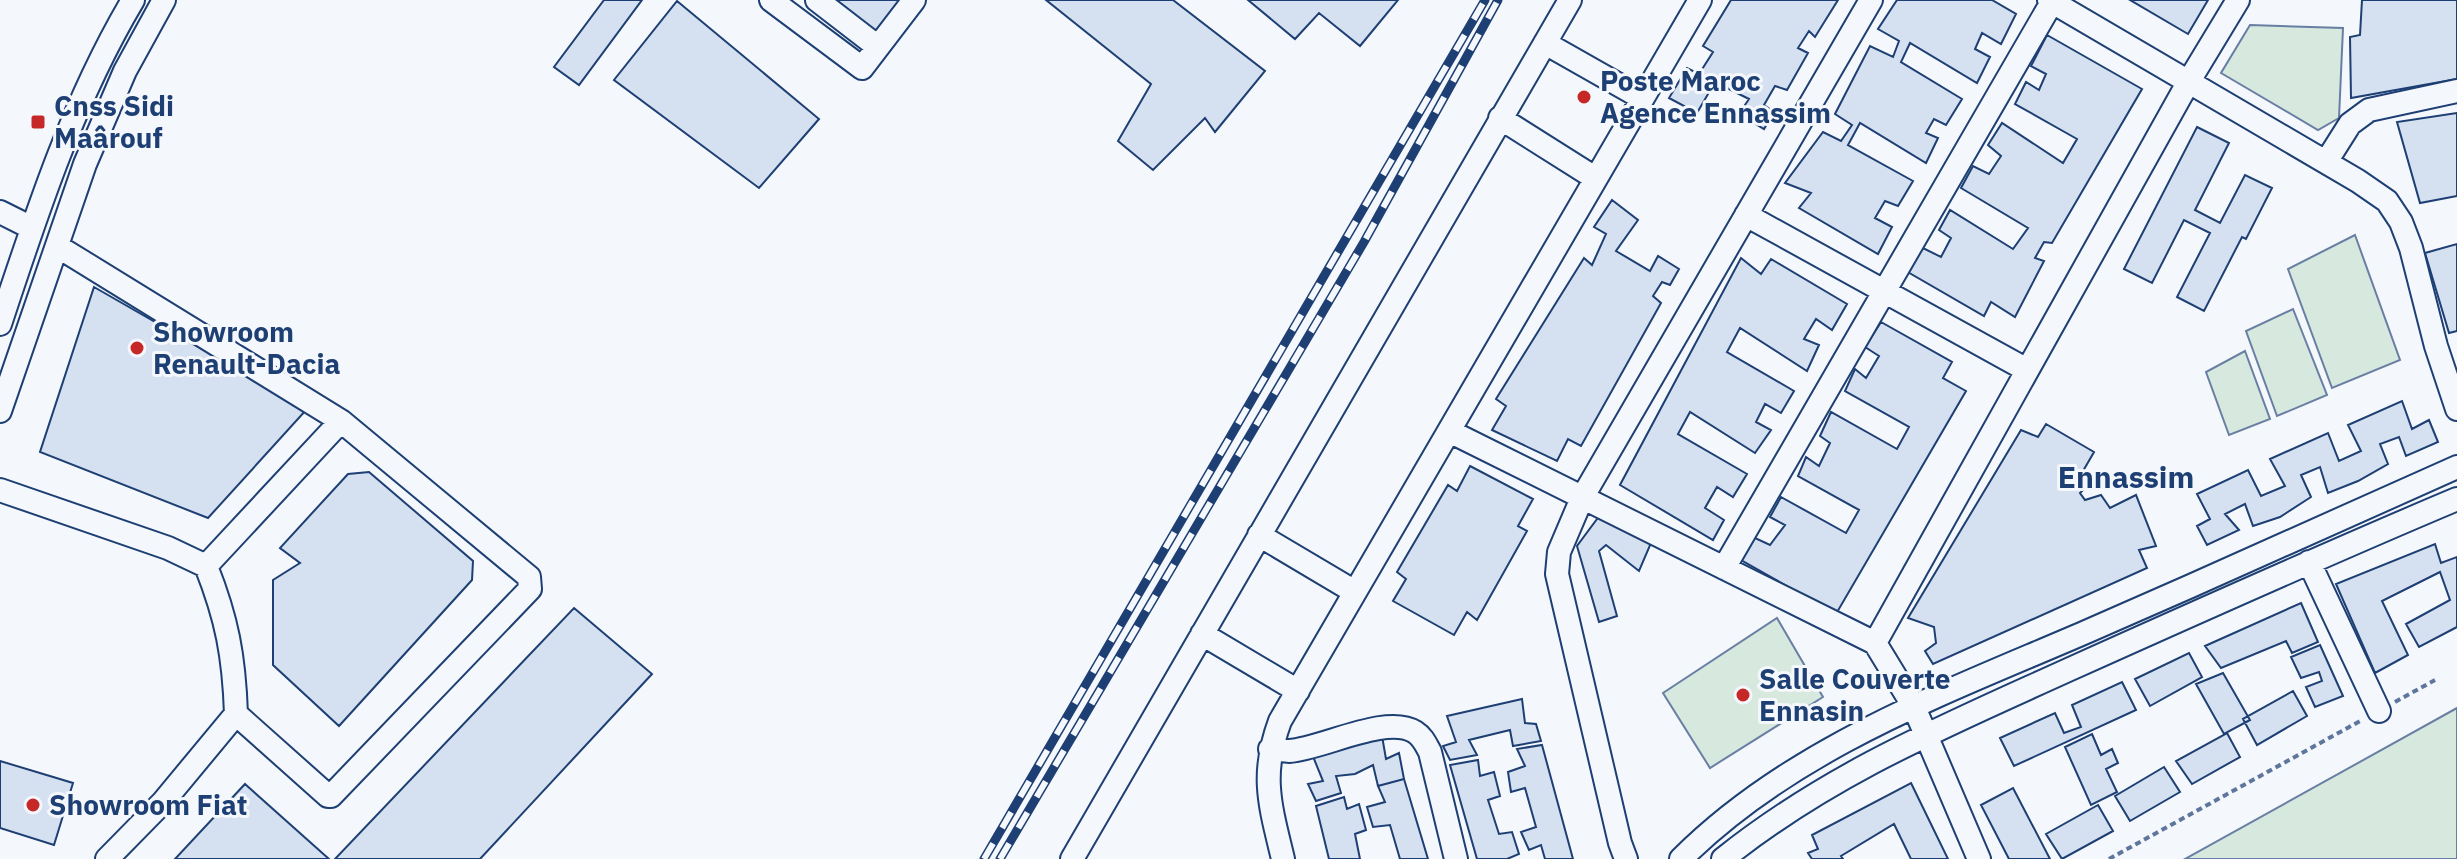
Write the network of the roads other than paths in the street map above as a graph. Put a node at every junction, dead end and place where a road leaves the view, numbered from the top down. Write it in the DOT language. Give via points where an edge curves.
graph roads {
  1 [pos="133,0"];
  2 [pos="164,0"];
  3 [pos="771,0"];
  4 [pos="817,0"];
  5 [pos="914,0"];
  6 [pos="1570,0"];
  7 [pos="1700,0"];
  8 [pos="1871,0"];
  9 [pos="2238,0"];
  10 [pos="2050,1"];
  11 [pos="1545,43"];
  12 [pos="878,47"];
  13 [pos="2189,81"];
  14 [pos="2457,91"];
  15 [pos="1642,98"];
  16 [pos="1500,118"];
  17 [pos="2326,162"];
  18 [pos="1595,178"];
  19 [pos="0,212"];
  20 [pos="1746,215"];
  21 [pos="32,228"];
  22 [pos="57,246"];
  23 [pos="1884,291"];
  24 [pos="2,313"];
  25 [pos="33,315"];
  26 [pos="2027,370"];
  27 [pos="2457,409"];
  28 [pos="0,411"];
  29 [pos="341,421"];
  30 [pos="1449,431"];
  31 [pos="2457,467"];
  32 [pos="0,490"];
  33 [pos="1582,498"];
  34 [pos="2457,499"];
  35 [pos="1259,535"];
  36 [pos="2309,562"];
  37 [pos="206,566"];
  38 [pos="1724,568"];
  39 [pos="1355,592"];
  40 [pos="1202,634"];
  41 [pos="1875,643"];
  42 [pos="1298,691"];
  43 [pos="1914,707"];
  44 [pos="2379,711"];
  45 [pos="236,714"];
  46 [pos="1927,734"];
  47 [pos="1270,749"];
  48 [pos="114,857"];
  49 [pos="1072,859"];
  50 [pos="1283,859"];
  51 [pos="1456,859"];
  52 [pos="1626,859"];
  53 [pos="1681,859"];
  54 [pos="1723,859"];
  55 [pos="1979,859"];
  1 -- 21 [label="street" via="68,128"];
  2 -- 22 [label="street" via="125,71"];
  3 -- 12 [label="street" via="862,68"];
  4 -- 12 [label="street"];
  5 -- 12 [label="street"];
  6 -- 11 [label="street"];
  7 -- 15 [label="street"];
  8 -- 20 [label="street"];
  9 -- 13 [label="street"];
  10 -- 13 [label="street"];
  10 -- 23 [label="street"];
  11 -- 15 [label="street"];
  11 -- 16 [label="street"];
  13 -- 17 [label="street"];
  13 -- 26 [label="street"];
  14 -- 17 [label="street" via="2369,110 2350,124"];
  15 -- 18 [label="street"];
  16 -- 18 [label="street"];
  16 -- 35 [label="street"];
  17 -- 27 [label="street" via="2387,201 2401,222"];
  18 -- 30 [label="street"];
  19 -- 21 [label="street"];
  20 -- 23 [label="street"];
  20 -- 33 [label="street"];
  21 -- 24 [label="street"];
  22 -- 25 [label="street"];
  22 -- 29 [label="street"];
  23 -- 26 [label="street"];
  23 -- 38 [label="street"];
  24 -- 25 [label="street"];
  25 -- 28 [label="street"];
  26 -- 41 [label="street"];
  29 -- 37 [label="street"];
  29 -- 45 [label="street" via="529,577 530,589 329,797"];
  30 -- 33 [label="street"];
  30 -- 39 [label="street"];
  31 -- 43 [label="street"];
  32 -- 37 [label="street"];
  33 -- 38 [label="street"];
  33 -- 52 [label="street" via="1559,552 1557,574"];
  34 -- 36 [label="street"];
  35 -- 39 [label="street"];
  35 -- 40 [label="street"];
  36 -- 44 [label="street"];
  36 -- 46 [label="street"];
  37 -- 45 [label="street" via="231,644"];
  38 -- 41 [label="street"];
  39 -- 42 [label="street"];
  40 -- 42 [label="street"];
  40 -- 49 [label="street"];
  41 -- 43 [label="street"];
  42 -- 47 [label="street"];
  43 -- 46 [label="street"];
  43 -- 53 [label="street" via="1772,785"];
  45 -- 48 [label="street"];
  46 -- 54 [label="street" via="1817,791"];
  46 -- 55 [label="street"];
  47 -- 50 [label="street" via="1270,806"];
  47 -- 51 [label="street" via="1289,751 1377,728 1413,731 1430,752"];
}
